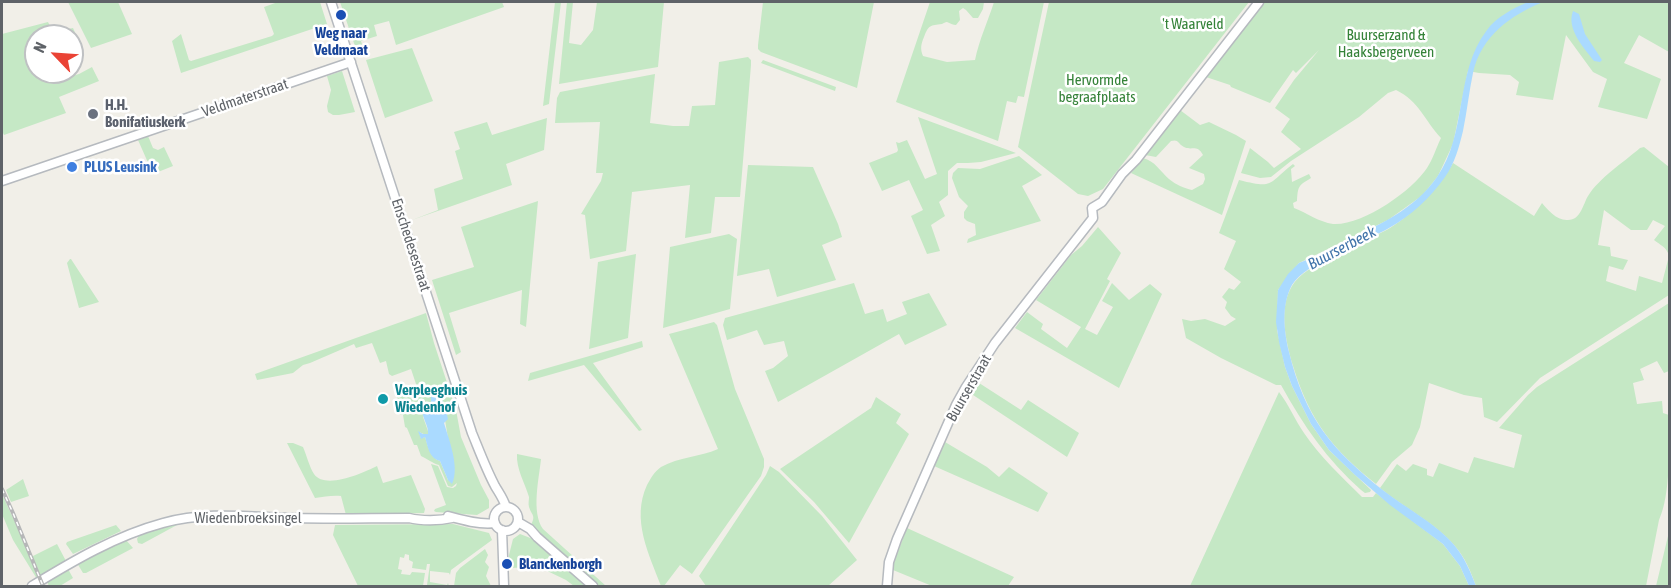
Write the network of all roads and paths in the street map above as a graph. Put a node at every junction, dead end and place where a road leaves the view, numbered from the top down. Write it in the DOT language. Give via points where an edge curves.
graph roads {
  1 [pos="331,2"];
  2 [pos="1259,2"];
  3 [pos="351,62"];
  4 [pos="2,181"];
  5 [pos="503,507"];
  6 [pos="494,520"];
  7 [pos="511,528"];
  8 [pos="32,586"];
  9 [pos="504,586"];
  10 [pos="593,586"];
  11 [pos="887,586"];
  1 -- 3 [label="main road, Enschedesestraat"];
  2 -- 11 [label="main road, Buurserstraat" via="1136,160 1092,210 1093,218 979,366 961,396 897,539 889,561"];
  3 -- 4 [label="main road, Veldmaterstraat"];
  3 -- 5 [label="main road, Enschedesestraat" via="472,433"];
  5 -- 6 [label="main road"];
  5 -- 7 [label="main road" via="515,510 518,516"];
  6 -- 7 [label="main road" via="498,527"];
  6 -- 8 [label="main road, Wiedenbroeksingel" via="481,524 452,518 180,519 112,541"];
  7 -- 9 [label="main road" via="504,552"];
  7 -- 10 [label="main road" via="537,537"];
}
